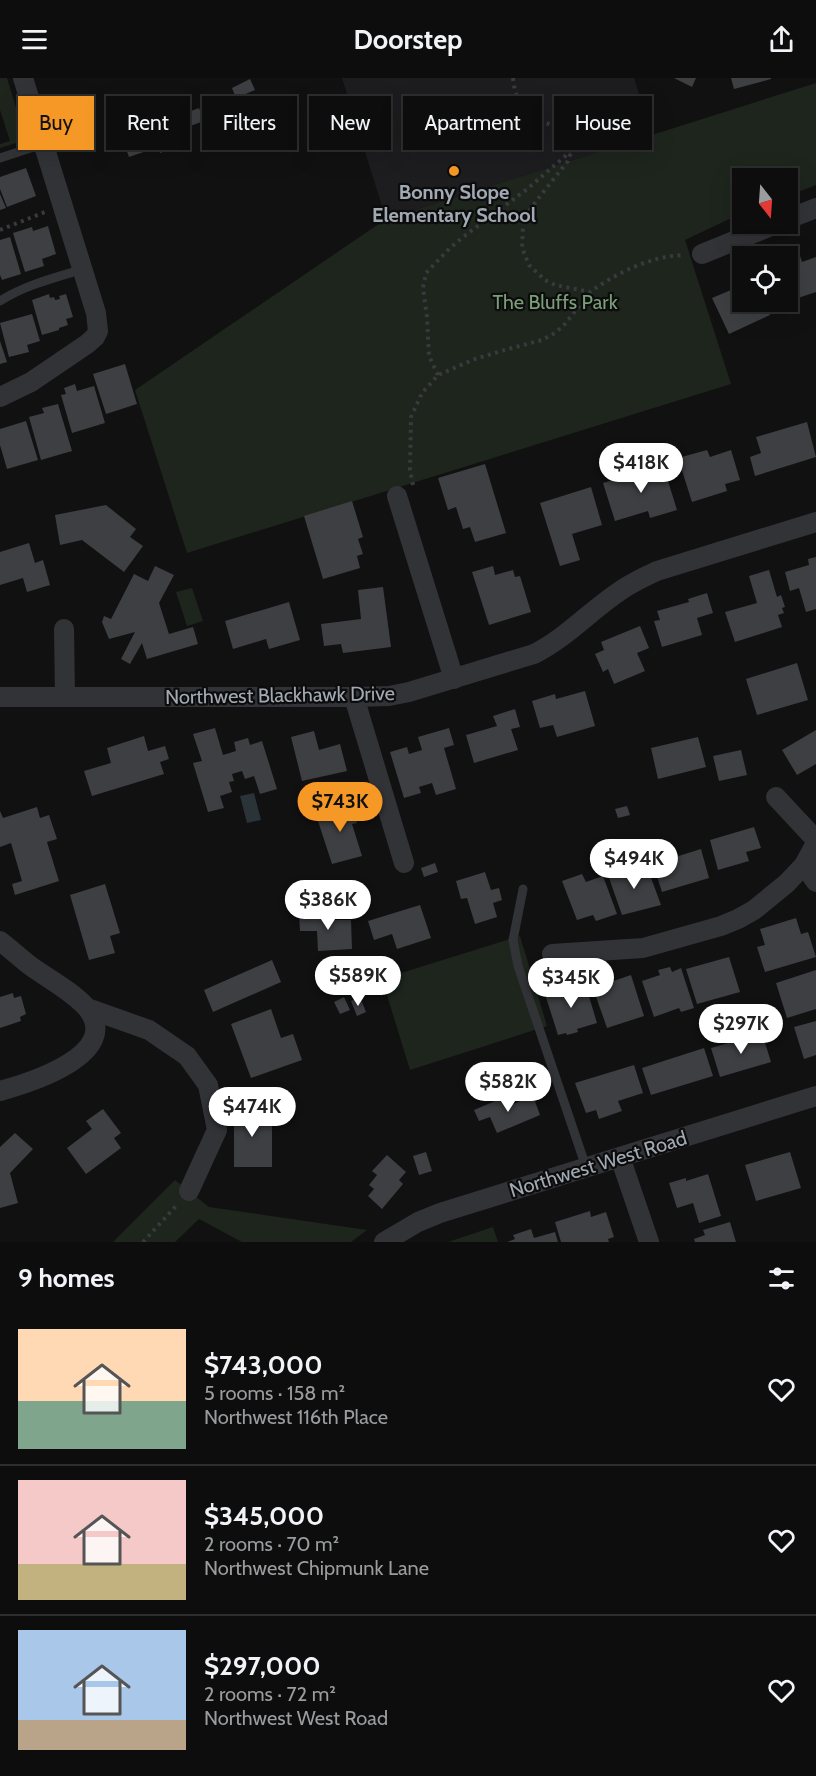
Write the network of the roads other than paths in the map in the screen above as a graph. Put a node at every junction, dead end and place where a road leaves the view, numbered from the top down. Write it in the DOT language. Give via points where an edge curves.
graph roads {
  1 [pos="23,78"];
  2 [pos="28,96"];
  3 [pos="25,150"];
  4 [pos="45,150"];
  5 [pos="0,158"];
  6 [pos="816,208"];
  7 [pos="798,215"];
  8 [pos="751,234"];
  9 [pos="702,254"];
  10 [pos="83,269"];
  11 [pos="0,301"];
  12 [pos="0,397"];
  13 [pos="397,496"];
  14 [pos="816,522"];
  15 [pos="64,629"];
  16 [pos="454,679"];
  17 [pos="0,697"];
  18 [pos="354,697"];
  19 [pos="65,698"];
  20 [pos="776,797"];
  21 [pos="816,842"];
  22 [pos="404,863"];
  23 [pos="804,865"];
  24 [pos="816,882"];
  25 [pos="523,889"];
  26 [pos="0,941"];
  27 [pos="552,954"];
  28 [pos="87,1008"];
  29 [pos="0,1092"];
  30 [pos="816,1096"];
  31 [pos="620,1156"];
  32 [pos="586,1167"];
  33 [pos="189,1191"];
  34 [pos="384,1242"];
  35 [pos="649,1242"];
  1 -- 2 [label="street"];
  3 -- 5 [label="lane"];
  4 -- 10 [label="street"];
  6 -- 7 [label="street"];
  8 -- 9 [label="street"];
  10 -- 11 [label="lane" via="34,284"];
  10 -- 12 [label="street" via="96,313 96,334 45,372"];
  13 -- 16 [label="street"];
  14 -- 16 [label="street, Northwest Blackhawk Drive" via="657,571 620,591 551,645"];
  15 -- 19 [label="street"];
  16 -- 18 [label="street, Northwest Blackhawk Drive" via="388,696"];
  17 -- 19 [label="street, Northwest Blackhawk Drive"];
  18 -- 19 [label="street, Northwest Blackhawk Drive"];
  18 -- 22 [label="street"];
  20 -- 21 [label="street"];
  21 -- 23 [label="street"];
  23 -- 24 [label="street"];
  23 -- 27 [label="street" via="754,910 721,926 643,948"];
  25 -- 32 [label="lane" via="513,940"];
  26 -- 28 [label="street"];
  28 -- 29 [label="street" via="95,1029 86,1050 56,1071"];
  28 -- 33 [label="street" via="149,1030 187,1056 208,1085 216,1130"];
  30 -- 31 [label="street, Northwest West Road"];
  31 -- 32 [label="street, Northwest West Road"];
  31 -- 35 [label="street"];
  32 -- 34 [label="street, Northwest West Road" via="418,1222"];
}
